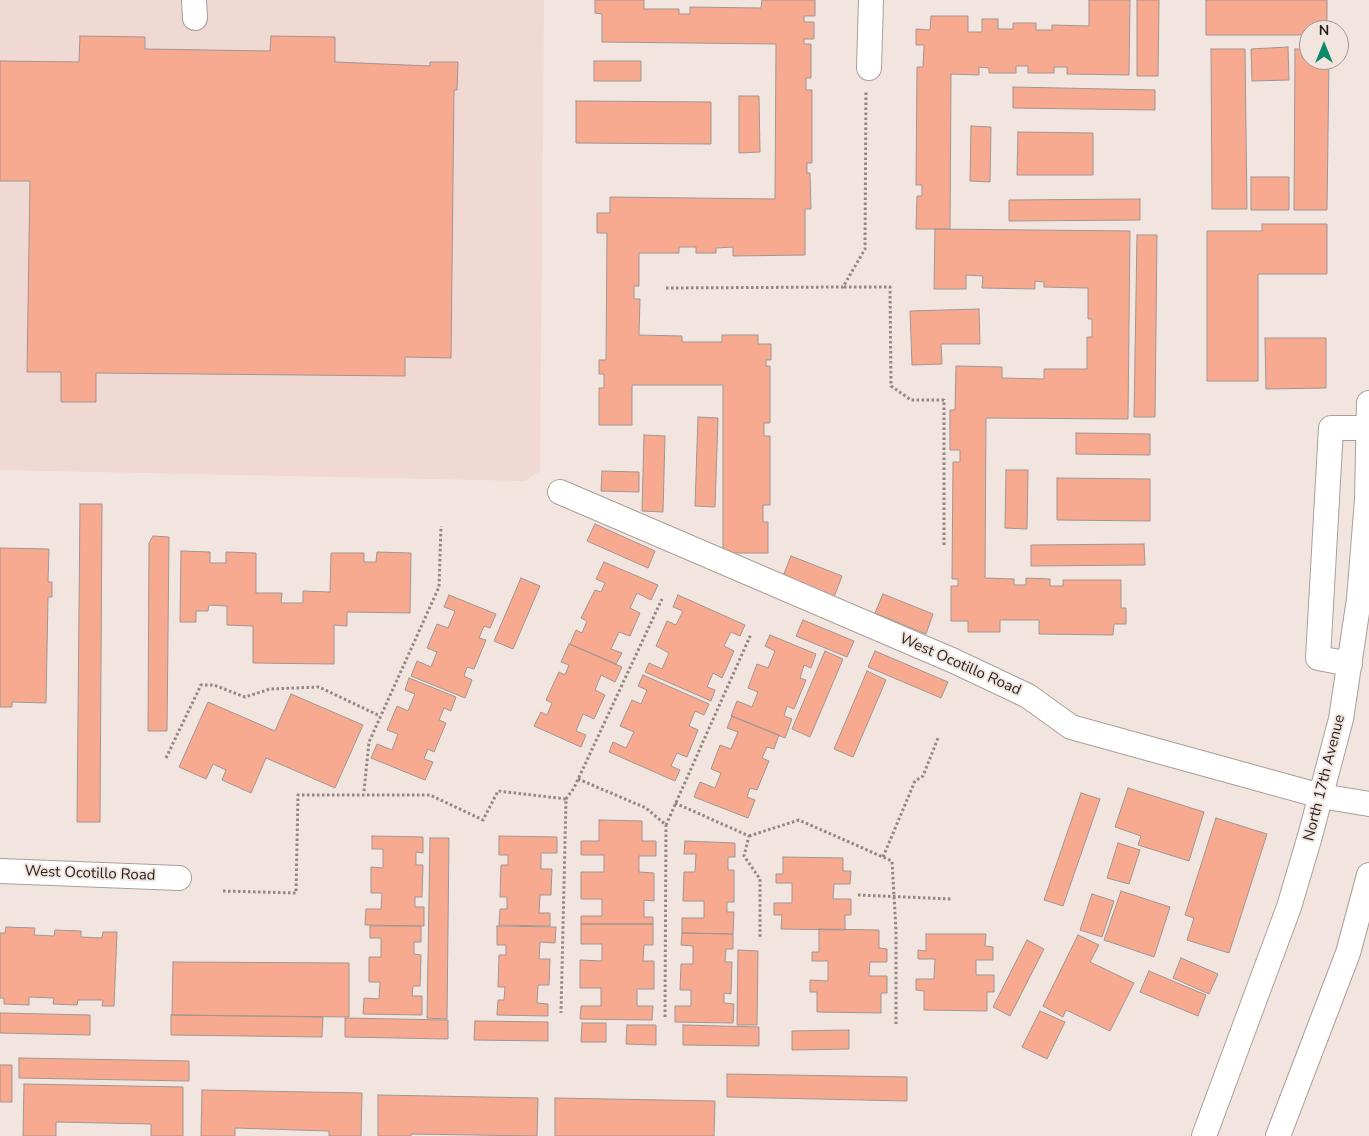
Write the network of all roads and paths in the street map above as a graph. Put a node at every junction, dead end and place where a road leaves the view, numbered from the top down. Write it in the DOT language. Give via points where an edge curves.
graph roads {
  1 [pos="870,0"];
  2 [pos="867,75"];
  3 [pos="843,287"];
  4 [pos="666,288"];
  5 [pos="1369,403"];
  6 [pos="1368,428"];
  7 [pos="560,492"];
  8 [pos="441,526"];
  9 [pos="944,546"];
  10 [pos="662,599"];
  11 [pos="751,634"];
  12 [pos="1350,664"];
  13 [pos="380,716"];
  14 [pos="938,738"];
  15 [pos="166,758"];
  16 [pos="578,779"];
  17 [pos="364,792"];
  18 [pos="1321,796"];
  19 [pos="566,799"];
  20 [pos="676,803"];
  21 [pos="1369,804"];
  22 [pos="666,825"];
  23 [pos="749,836"];
  24 [pos="882,857"];
  25 [pos="0,871"];
  26 [pos="1369,875"];
  27 [pos="179,878"];
  28 [pos="223,891"];
  29 [pos="858,894"];
  30 [pos="893,896"];
  31 [pos="951,899"];
  32 [pos="760,938"];
  33 [pos="561,1013"];
  34 [pos="665,1017"];
  35 [pos="896,1024"];
  36 [pos="1204,1136"];
  37 [pos="1278,1136"];
  1 -- 2 [label="street"];
  2 -- 3 [label="path" via="865,249"];
  3 -- 4 [label="path"];
  3 -- 9 [label="path" via="890,287 891,386 911,400 944,400"];
  5 -- 6 [label="street, North 17th Avenue"];
  6 -- 12 [label="street, North 17th Avenue" via="1367,500"];
  6 -- 12 [label="street" via="1331,428 1318,658"];
  7 -- 18 [label="street, West Ocotillo Road" via="954,661 1028,696 1071,727"];
  8 -- 13 [label="path" via="439,587"];
  10 -- 16 [label="path"];
  11 -- 20 [label="path"];
  12 -- 18 [label="street, North 17th Avenue" via="1341,719"];
  13 -- 15 [label="path" via="319,687 270,689 245,697 214,685 201,685"];
  13 -- 17 [label="path" via="369,742"];
  14 -- 24 [label="path" via="923,776 915,781"];
  16 -- 19 [label="path"];
  16 -- 22 [label="path" via="646,808"];
  18 -- 21 [label="street, West Ocotillo Road"];
  18 -- 36 [label="street, North 17th Avenue" via="1289,907"];
  19 -- 28 [label="path" via="498,792 483,820 430,795 298,795 296,893"];
  19 -- 33 [label="path"];
  20 -- 22 [label="path"];
  20 -- 23 [label="path"];
  22 -- 34 [label="path"];
  23 -- 24 [label="path" via="799,820"];
  23 -- 32 [label="path" via="744,856 760,879"];
  24 -- 30 [label="path" via="892,861"];
  25 -- 27 [label="street, West Ocotillo Road"];
  26 -- 37 [label="street" via="1348,953"];
  29 -- 30 [label="path"];
  30 -- 31 [label="path"];
  30 -- 35 [label="path"];
}
